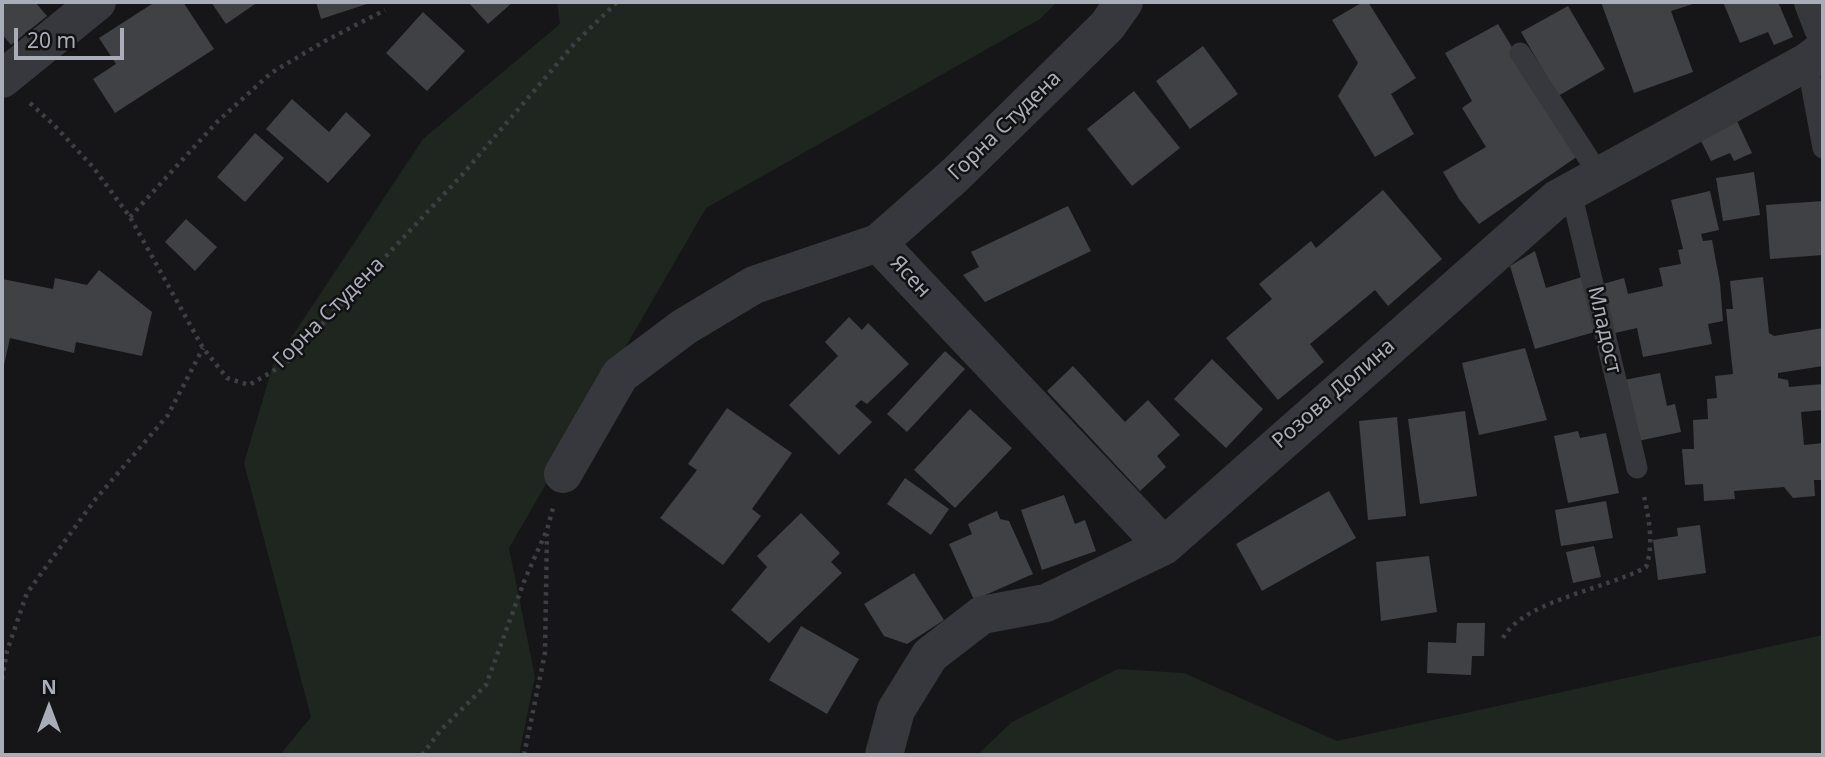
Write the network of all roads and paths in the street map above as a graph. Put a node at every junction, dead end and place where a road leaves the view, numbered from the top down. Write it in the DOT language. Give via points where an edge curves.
graph roads {
  1 [pos="97,2"];
  2 [pos="617,2"];
  3 [pos="1124,2"];
  4 [pos="1813,2"];
  5 [pos="385,10"];
  6 [pos="1823,28"];
  7 [pos="1520,52"];
  8 [pos="1815,56"];
  9 [pos="3,79"];
  10 [pos="1823,148"];
  11 [pos="1585,184"];
  12 [pos="130,217"];
  13 [pos="878,243"];
  14 [pos="203,348"];
  15 [pos="1637,468"];
  16 [pos="564,474"];
  17 [pos="547,530"];
  18 [pos="1164,546"];
  19 [pos="1503,638"];
  20 [pos="2,680"];
  21 [pos="422,755"];
  22 [pos="524,755"];
  23 [pos="884,755"];
  1 -- 9 [label="street"];
  2 -- 14 [label="path, Горна Студена" via="285,364 249,385 227,379"];
  3 -- 13 [label="street, Горна Студена" via="1107,26 1044,88"];
  4 -- 6 [label="street"];
  5 -- 12 [label="path" via="271,73 218,122"];
  7 -- 11 [label="lane, Младост"];
  8 -- 10 [label="lane"];
  8 -- 11 [label="street, Розова Долина"];
  9 -- 12 [label="path, Горна Студена" via="93,167"];
  11 -- 15 [label="lane, Младост"];
  11 -- 18 [label="street, Розова Долина" via="1546,209"];
  12 -- 14 [label="path, Горна Студена"];
  13 -- 16 [label="street, Ясен" via="754,285 684,327 620,375"];
  13 -- 18 [label="street, Ясен"];
  14 -- 20 [label="path" via="168,415 94,501 27,593 6,651"];
  15 -- 19 [label="path" via="1647,509 1650,556 1646,567 1545,606 1508,628"];
  16 -- 17 [label="path"];
  17 -- 21 [label="path" via="486,685"];
  17 -- 22 [label="path" via="545,653"];
  18 -- 23 [label="street, Розова Долина" via="1046,603 982,615 930,655 896,710"];
}
